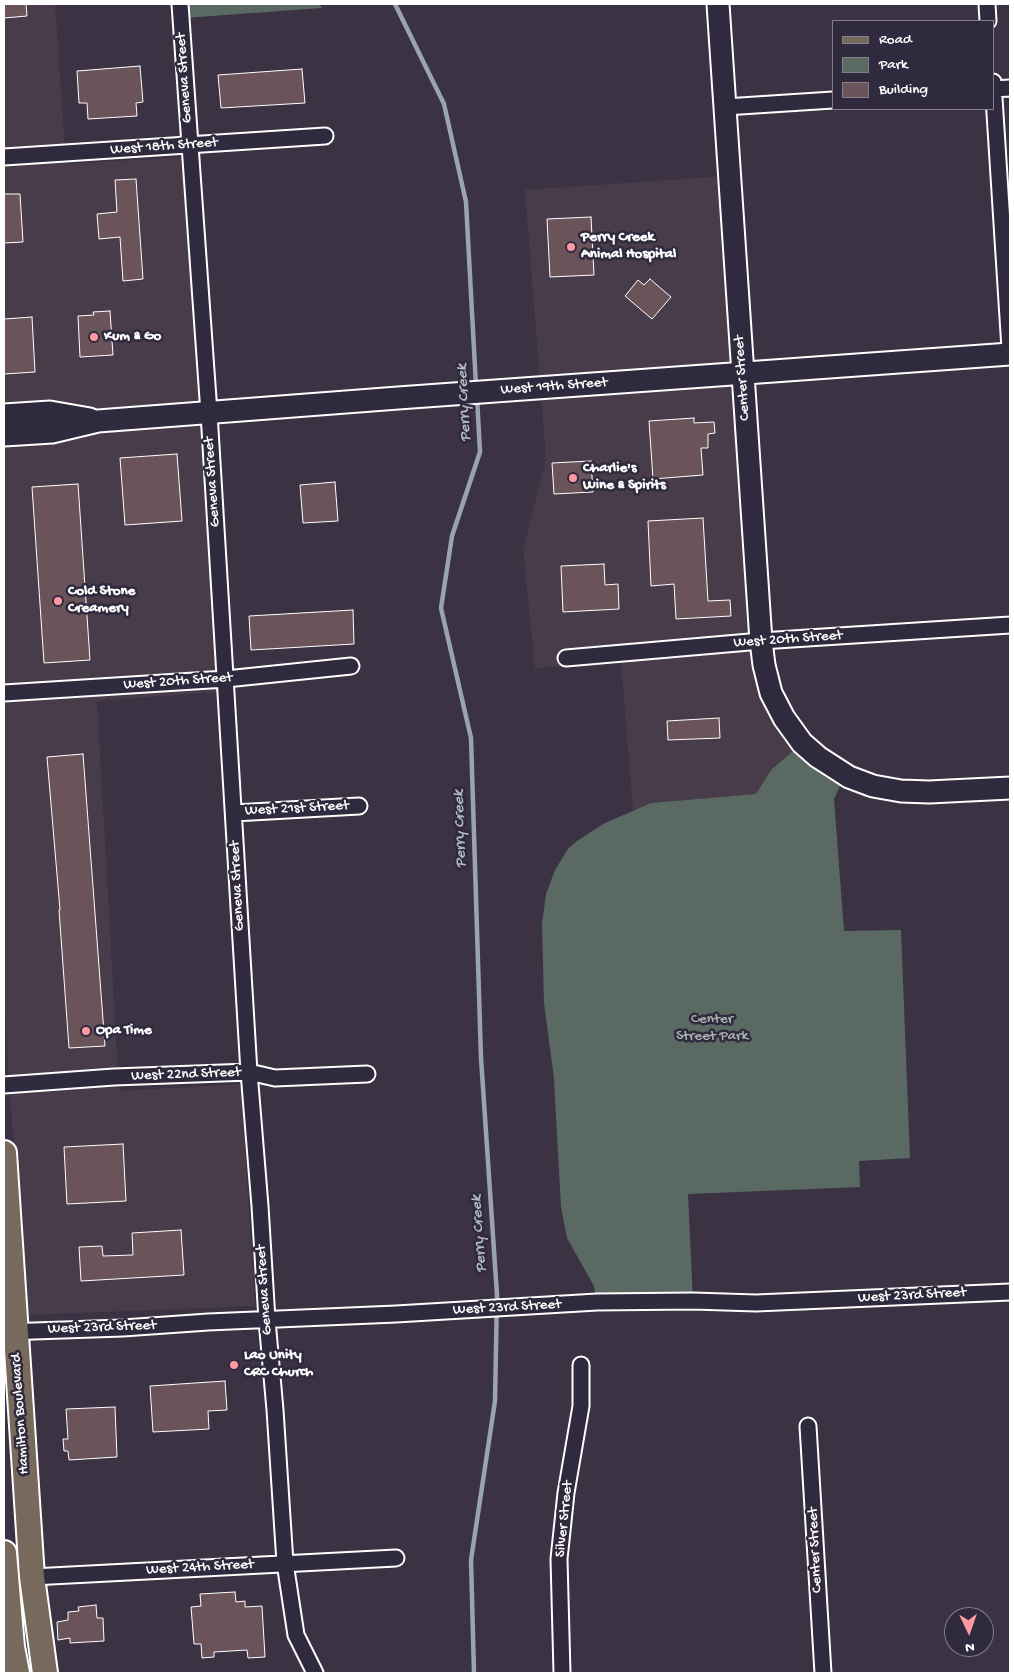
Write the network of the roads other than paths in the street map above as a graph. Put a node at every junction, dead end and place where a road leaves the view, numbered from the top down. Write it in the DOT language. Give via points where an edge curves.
graph roads {
  1 [pos="180,4"];
  2 [pos="718,4"];
  3 [pos="987,4"];
  4 [pos="988,20"];
  5 [pos="1010,88"];
  6 [pos="994,89"];
  7 [pos="832,100"];
  8 [pos="994,104"];
  9 [pos="724,107"];
  10 [pos="325,136"];
  11 [pos="190,145"];
  12 [pos="4,157"];
  13 [pos="1010,349"];
  14 [pos="1010,354"];
  15 [pos="742,374"];
  16 [pos="209,413"];
  17 [pos="4,415"];
  18 [pos="98,421"];
  19 [pos="4,435"];
  20 [pos="1010,625"];
  21 [pos="760,642"];
  22 [pos="566,658"];
  23 [pos="352,666"];
  24 [pos="226,679"];
  25 [pos="4,693"];
  26 [pos="1010,788"];
  27 [pos="359,806"];
  28 [pos="234,813"];
  29 [pos="249,1072"];
  30 [pos="367,1074"];
  31 [pos="4,1085"];
  32 [pos="4,1154"];
  33 [pos="1010,1292"];
  34 [pos="267,1320"];
  35 [pos="10,1331"];
  36 [pos="581,1365"];
  37 [pos="808,1426"];
  38 [pos="4,1553"];
  39 [pos="396,1558"];
  40 [pos="285,1563"];
  41 [pos="32,1577"];
  42 [pos="5,1578"];
  43 [pos="17,1673"];
  44 [pos="44,1673"];
  45 [pos="315,1673"];
  46 [pos="562,1673"];
  47 [pos="823,1673"];
  1 -- 11 [label="street, Geneva Street"];
  2 -- 9 [label="main road, Center Street"];
  3 -- 4 [label="street"];
  5 -- 6 [label="street"];
  7 -- 9 [label="street"];
  8 -- 13 [label="street"];
  9 -- 15 [label="main road, Center Street"];
  10 -- 11 [label="street, West 18th Street"];
  11 -- 12 [label="street, West 18th Street"];
  11 -- 16 [label="street, Geneva Street"];
  14 -- 15 [label="main road, West 19th Street"];
  15 -- 16 [label="main road, West 19th Street"];
  15 -- 21 [label="main road, Center Street"];
  16 -- 18 [label="main road, West 19th Street"];
  16 -- 24 [label="street, Geneva Street"];
  17 -- 18 [label="main road, West 19th Street" via="50,412"];
  18 -- 19 [label="main road, West 19th Street" via="52,432"];
  20 -- 21 [label="street, West 20th Street"];
  21 -- 22 [label="street, West 20th Street"];
  21 -- 26 [label="main road, Center Street" via="772,693 784,718 802,743 833,768 873,786 901,791"];
  23 -- 24 [label="street, West 20th Street"];
  24 -- 25 [label="street, West 20th Street"];
  24 -- 28 [label="street, Geneva Street"];
  27 -- 28 [label="street, West 21st Street"];
  28 -- 29 [label="street, Geneva Street"];
  29 -- 30 [label="street, West 22nd Street" via="276,1078"];
  29 -- 31 [label="street, West 22nd Street"];
  29 -- 34 [label="street, Geneva Street"];
  32 -- 35 [label="main road, Hamilton Boulevard"];
  33 -- 34 [label="street, West 23rd Street" via="756,1303 587,1303"];
  34 -- 35 [label="street, West 23rd Street"];
  34 -- 40 [label="street, Geneva Street"];
  35 -- 41 [label="main road, Hamilton Boulevard"];
  36 -- 46 [label="street, Silver Street" via="581,1406 559,1559"];
  37 -- 47 [label="street, Center Street"];
  38 -- 42 [label="main road"];
  39 -- 40 [label="street, West 24th Street"];
  40 -- 41 [label="street, West 24th Street"];
  40 -- 45 [label="street, Geneva Street" via="296,1635"];
  41 -- 42 [label="main road, West 24th Street"];
  41 -- 44 [label="main road, Hamilton Boulevard"];
  42 -- 43 [label="main road"];
}
